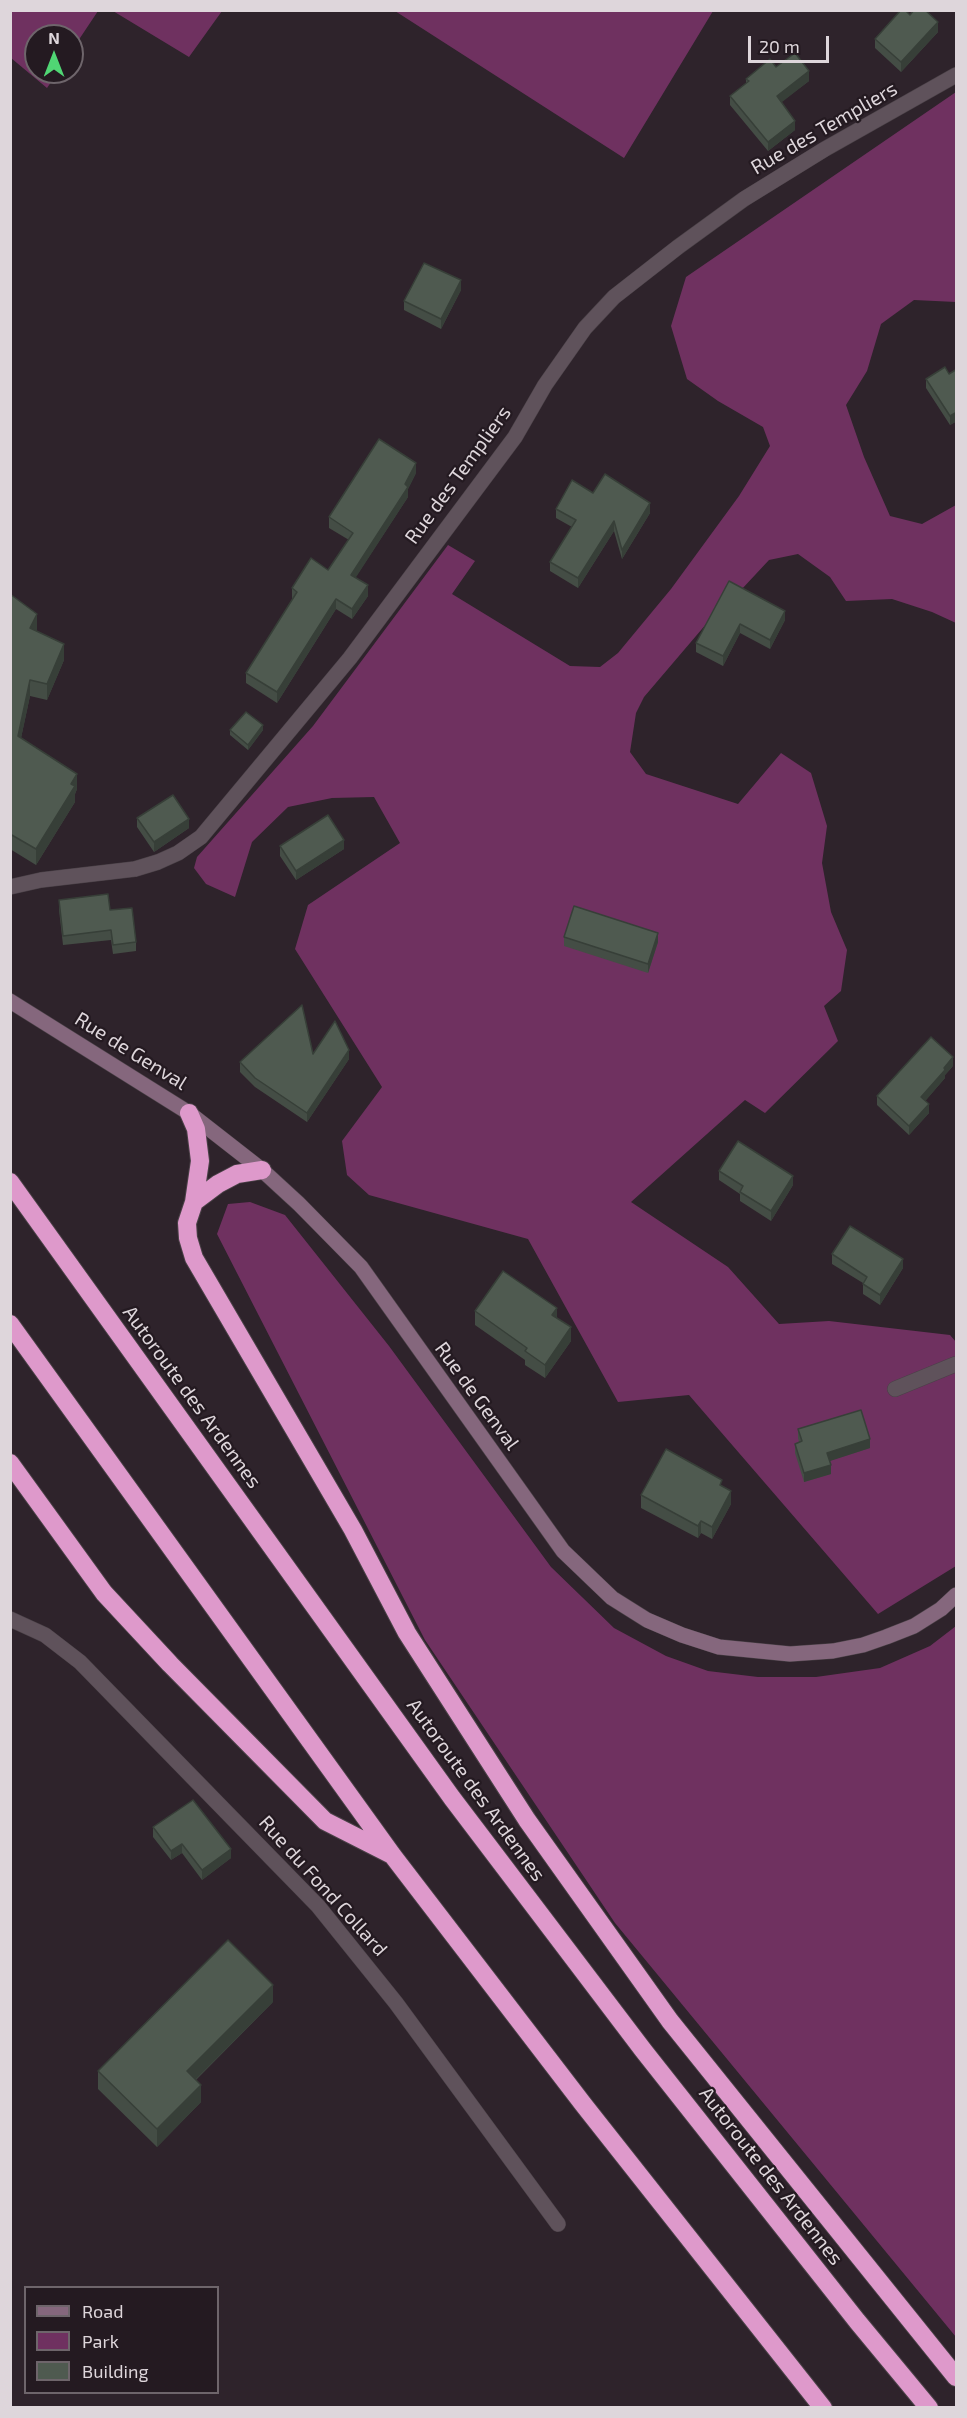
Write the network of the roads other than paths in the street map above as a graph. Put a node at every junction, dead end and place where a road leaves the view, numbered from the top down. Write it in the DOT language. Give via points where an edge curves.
graph roads {
  1 [pos="957,75"];
  2 [pos="10,887"];
  3 [pos="10,1001"];
  4 [pos="189,1113"];
  5 [pos="262,1170"];
  6 [pos="10,1182"];
  7 [pos="194,1202"];
  8 [pos="10,1324"];
  9 [pos="957,1364"];
  10 [pos="894,1389"];
  11 [pos="10,1463"];
  12 [pos="957,1595"];
  13 [pos="10,1619"];
  14 [pos="393,1856"];
  15 [pos="558,2224"];
  16 [pos="957,2377"];
  17 [pos="823,2408"];
  18 [pos="930,2408"];
  1 -- 2 [label="street, Rue des Templiers" via="744,199 614,297 585,328 515,437 350,658 201,837 178,853 135,869"];
  3 -- 4 [label="street, Rue de Genval"];
  4 -- 5 [label="street, Rue de Genval"];
  4 -- 7 [label="highway" via="196,1129 200,1161"];
  5 -- 7 [label="highway" via="237,1174"];
  5 -- 12 [label="street, Rue de Genval" via="361,1268 563,1551 612,1598 647,1620 719,1647 790,1654 833,1651 914,1626"];
  6 -- 18 [label="highway, Autoroute des Ardennes" via="452,1798 643,2050"];
  7 -- 16 [label="highway" via="187,1223 194,1258 353,1530 407,1633 527,1820 670,2021"];
  8 -- 14 [label="highway"];
  9 -- 10 [label="street"];
  11 -- 14 [label="highway" via="104,1593 186,1680 325,1821"];
  13 -- 15 [label="street, Rue du Fond Collard" via="45,1635 80,1662 318,1906 396,2003"];
  14 -- 17 [label="highway"];
}
